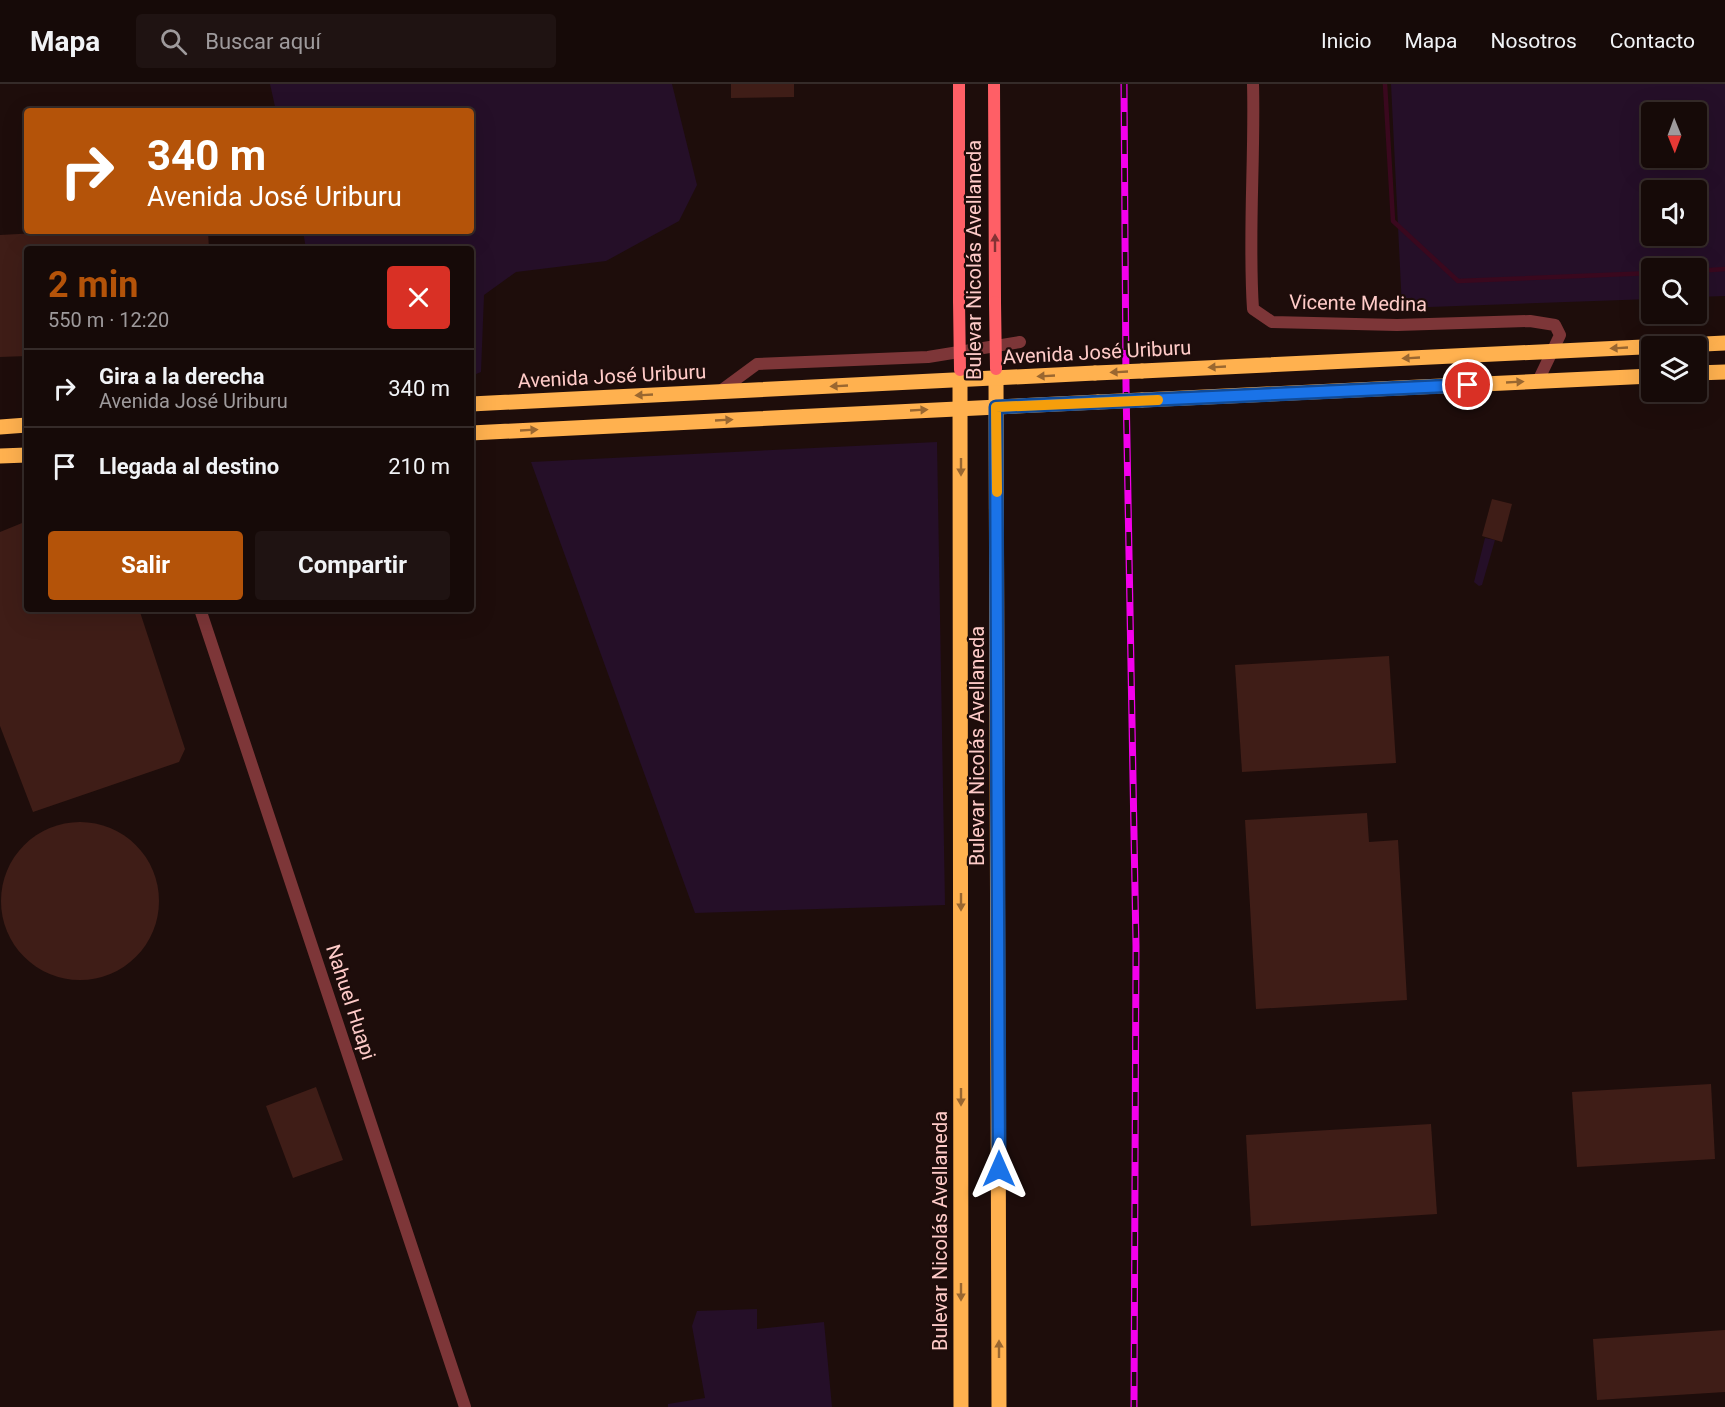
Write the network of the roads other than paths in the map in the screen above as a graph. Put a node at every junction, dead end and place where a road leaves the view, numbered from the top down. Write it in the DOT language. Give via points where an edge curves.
graph roads {
  1 [pos="959,84"];
  2 [pos="994,84"];
  3 [pos="1254,84"];
  4 [pos="1020,342"];
  5 [pos="1725,343"];
  6 [pos="1554,351"];
  7 [pos="1725,372"];
  8 [pos="1707,373"];
  9 [pos="996,374"];
  10 [pos="960,375"];
  11 [pos="1641,376"];
  12 [pos="1538,381"];
  13 [pos="719,392"];
  14 [pos="474,404"];
  15 [pos="996,407"];
  16 [pos="961,408"];
  17 [pos="24,425"];
  18 [pos="0,427"];
  19 [pos="474,433"];
  20 [pos="24,455"];
  21 [pos="0,456"];
  22 [pos="201,612"];
  23 [pos="465,1407"];
  24 [pos="961,1407"];
  25 [pos="999,1407"];
  1 -- 10 [label="main road, Bulevar Nicolás Avellaneda, bridge"];
  9 -- 2 [label="main road, Bulevar Nicolás Avellaneda, one-way, bridge"];
  3 -- 6 [label="street, Vicente Medina" via="1250,269 1253,309 1272,322 1397,325 1530,321 1555,325 1560,335"];
  4 -- 13 [label="street" via="928,357 756,364"];
  5 -- 6 [label="main road, Avenida José Uriburu, one-way"];
  6 -- 9 [label="main road, Avenida José Uriburu, one-way, bridge" via="1095,374"];
  6 -- 12 [label="street"];
  7 -- 8 [label="main road"];
  9 -- 10 [label="main road, Avenida José Uriburu"];
  9 -- 15 [label="main road, Bulevar Nicolás Avellaneda"];
  10 -- 13 [label="main road, Avenida José Uriburu, one-way"];
  10 -- 16 [label="main road, Bulevar Nicolás Avellaneda"];
  11 -- 12 [label="main road"];
  15 -- 12 [label="main road, one-way, bridge"];
  13 -- 14 [label="main road, Avenida José Uriburu, one-way"];
  15 -- 16 [label="main road"];
  25 -- 15 [label="main road, Bulevar Nicolás Avellaneda, one-way"];
  19 -- 16 [label="main road, one-way"];
  16 -- 24 [label="main road, Bulevar Nicolás Avellaneda, one-way"];
  17 -- 18 [label="main road"];
  20 -- 21 [label="main road"];
  22 -- 23 [label="street, Nahuel Huapi"];
}
